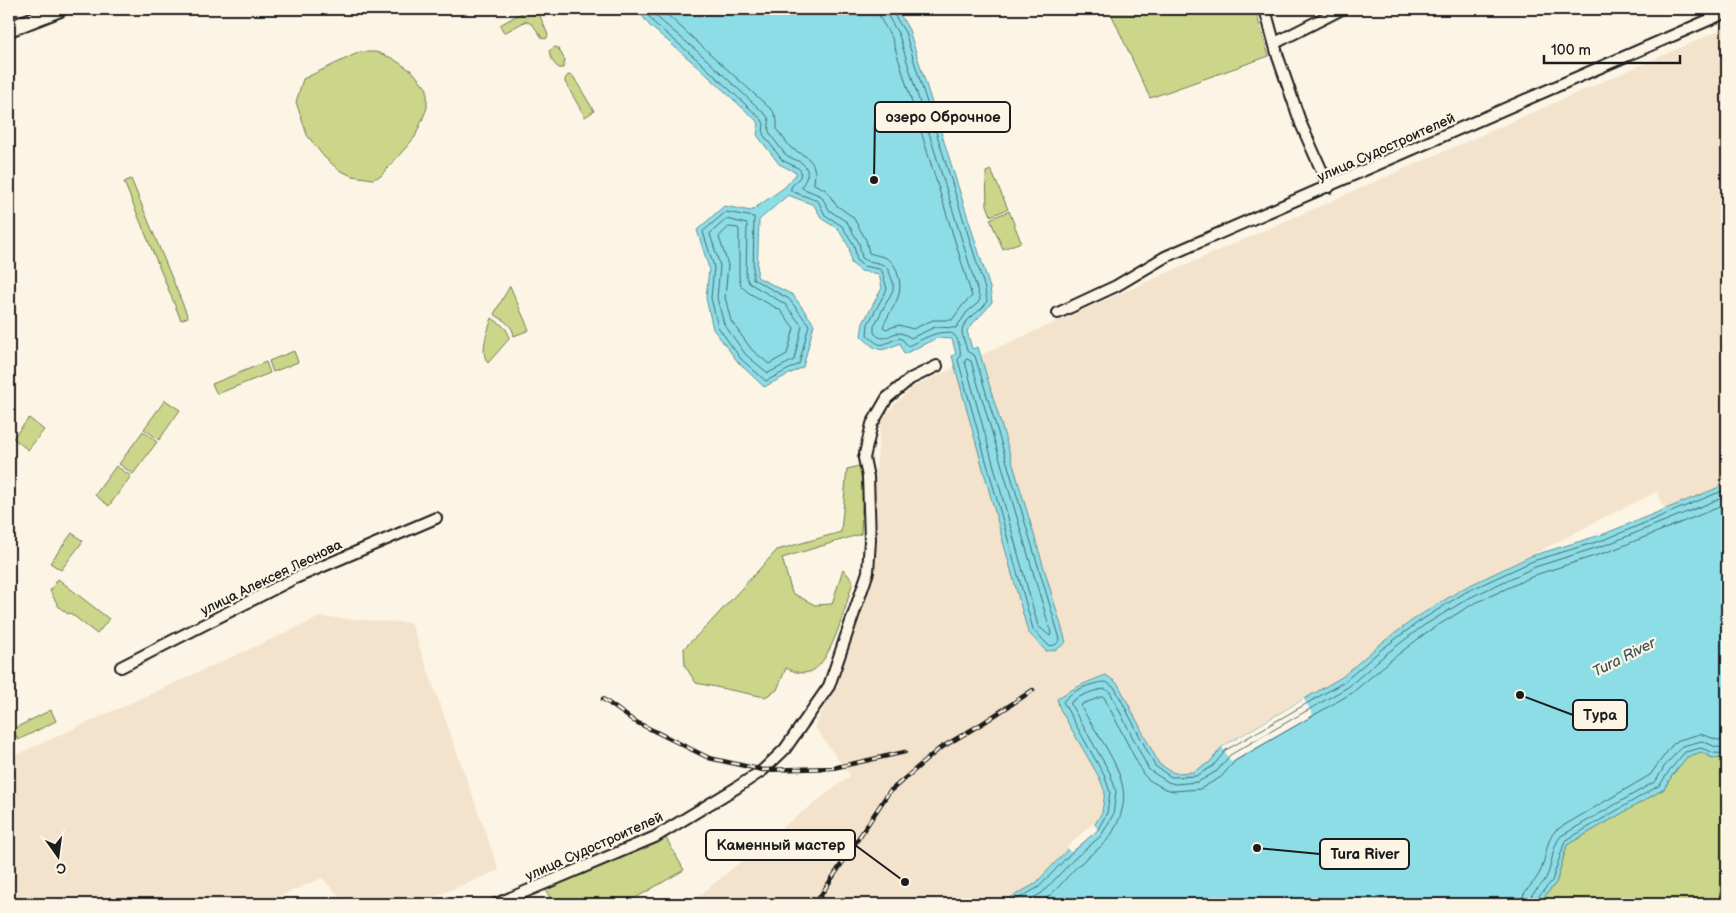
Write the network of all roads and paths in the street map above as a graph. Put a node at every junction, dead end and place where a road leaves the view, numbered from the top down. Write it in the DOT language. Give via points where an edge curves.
graph roads {
  1 [pos="60,9"];
  2 [pos="1265,9"];
  3 [pos="1342,9"];
  4 [pos="1727,12"];
  5 [pos="9,29"];
  6 [pos="1275,43"];
  7 [pos="1328,187"];
  8 [pos="1058,313"];
  9 [pos="937,366"];
  10 [pos="436,518"];
  11 [pos="121,667"];
  12 [pos="496,904"];
  1 -- 5 [label="main road"];
  2 -- 6 [label="street"];
  3 -- 6 [label="street"];
  4 -- 7 [label="street, улица Судостроителей"];
  6 -- 7 [label="street" via="1301,124"];
  7 -- 8 [label="street, улица Судостроителей" via="1165,258 1116,286"];
  9 -- 12 [label="street, улица Судостроителей" via="910,379 887,398 872,424 864,458 868,477 868,572 829,686 785,749 763,770 655,837"];
  10 -- 11 [label="street, улица Алексея Леонова" via="293,579"];
}
